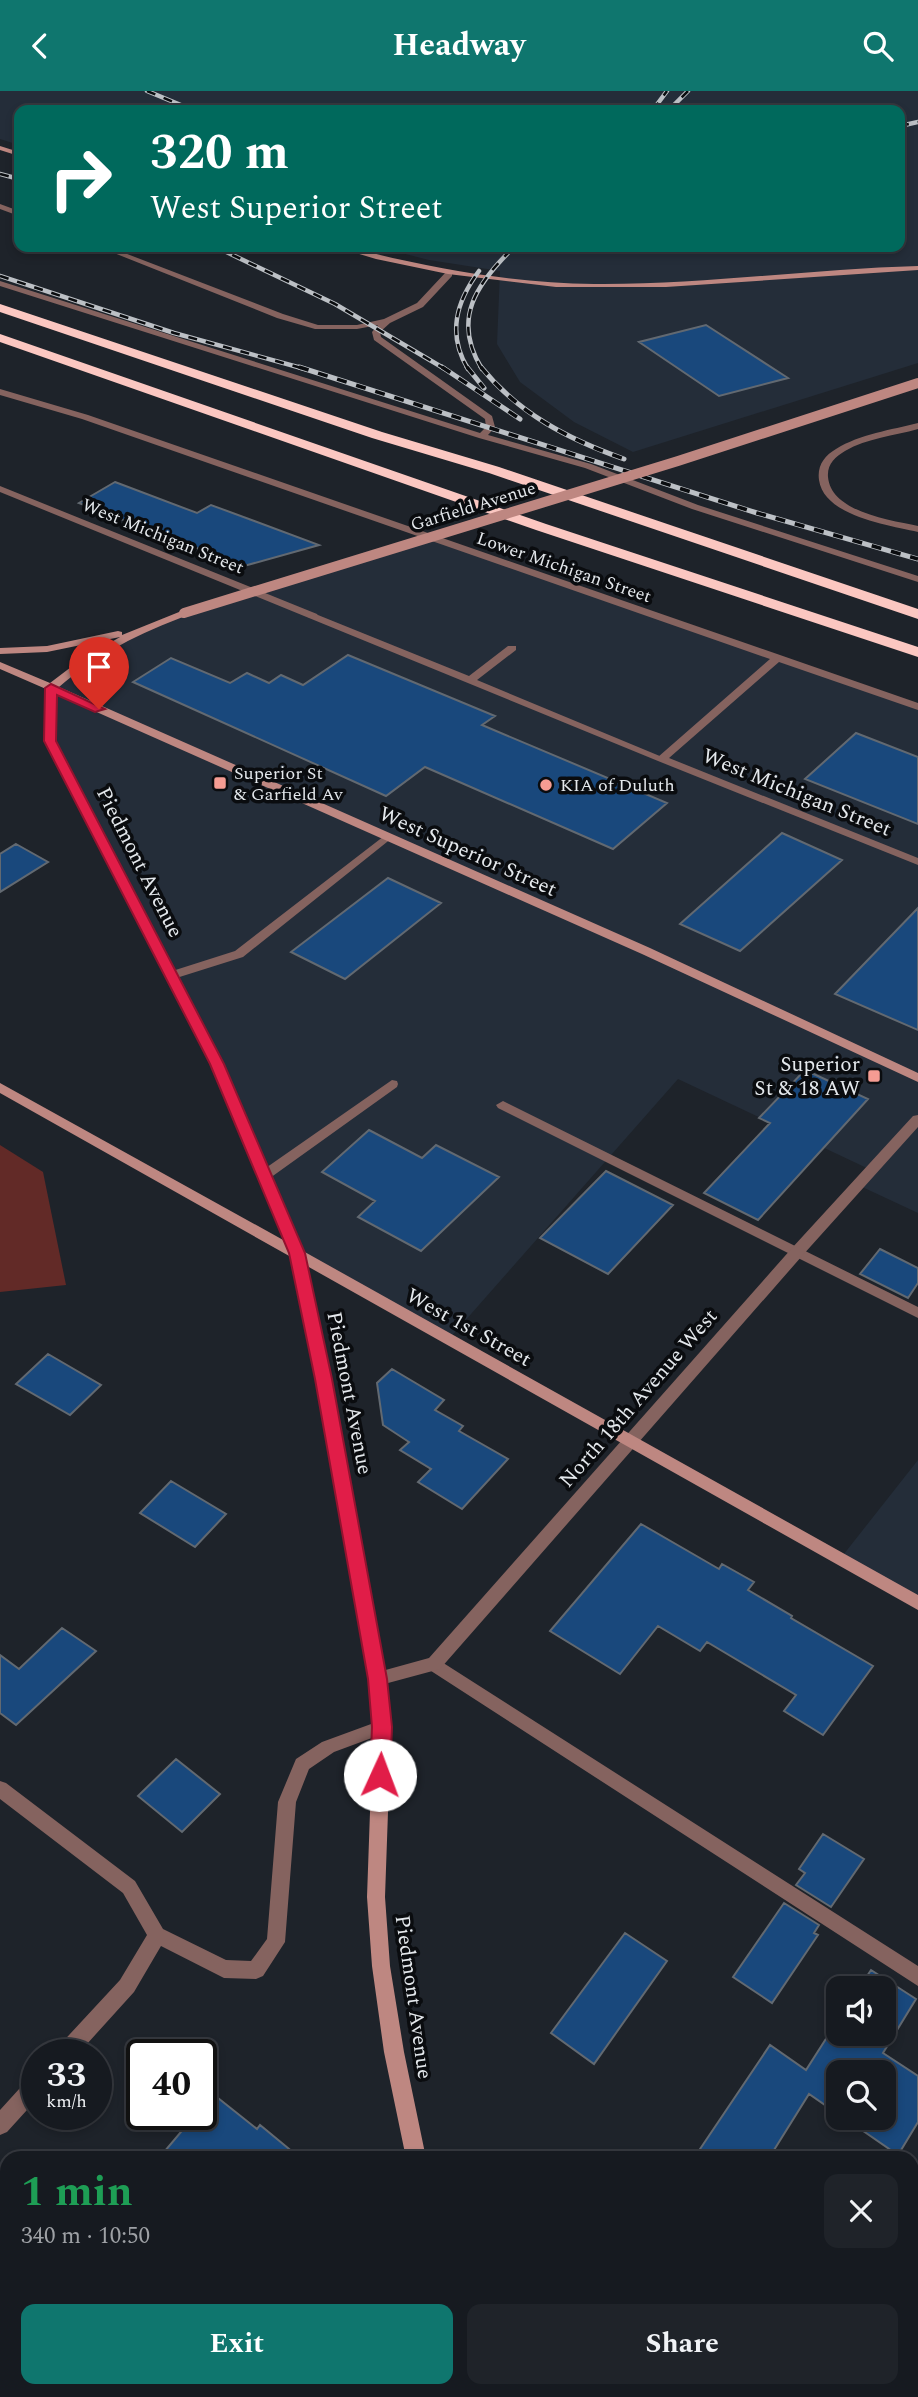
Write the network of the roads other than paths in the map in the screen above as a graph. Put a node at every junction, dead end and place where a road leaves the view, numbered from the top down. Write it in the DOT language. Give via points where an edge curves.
graph roads {
  1 [pos="116,252"];
  2 [pos="358,252"];
  3 [pos="918,268"];
  4 [pos="449,274"];
  5 [pos="0,283"];
  6 [pos="0,308"];
  7 [pos="388,320"];
  8 [pos="0,338"];
  9 [pos="918,383"];
  10 [pos="0,392"];
  11 [pos="918,426"];
  12 [pos="482,436"];
  13 [pos="0,489"];
  14 [pos="918,529"];
  15 [pos="918,579"];
  16 [pos="918,614"];
  17 [pos="143,628"];
  18 [pos="512,648"];
  19 [pos="0,651"];
  20 [pos="918,652"];
  21 [pos="777,658"];
  22 [pos="0,665"];
  23 [pos="470,680"];
  24 [pos="51,688"];
  25 [pos="918,707"];
  26 [pos="662,759"];
  27 [pos="388,836"];
  28 [pos="918,862"];
  29 [pos="170,977"];
  30 [pos="918,1077"];
  31 [pos="392,1084"];
  32 [pos="0,1087"];
  33 [pos="503,1105"];
  34 [pos="918,1119"];
  35 [pos="265,1175"];
  36 [pos="797,1252"];
  37 [pos="297,1253"];
  38 [pos="918,1313"];
  39 [pos="631,1441"];
  40 [pos="918,1603"];
  41 [pos="435,1664"];
  42 [pos="377,1679"];
  43 [pos="382,1727"];
  44 [pos="0,1789"];
  45 [pos="157,1935"];
  46 [pos="918,1977"];
  47 [pos="79,2039"];
  48 [pos="21,2102"];
  49 [pos="0,2125"];
  50 [pos="419,2151"];
  1 -- 7 [label="street" via="306,325 346,327"];
  2 -- 4 [label="street"];
  3 -- 4 [label="street" via="632,286 531,284"];
  4 -- 7 [label="street" via="420,305"];
  5 -- 12 [label="street"];
  6 -- 16 [label="highway"];
  7 -- 12 [label="street" via="376,332 377,338 489,418 491,427"];
  8 -- 20 [label="highway" via="541,527"];
  9 -- 17 [label="street, Garfield Avenue, bridge"];
  10 -- 21 [label="street, Lower Michigan Street" via="85,417"];
  11 -- 14 [label="street" via="851,445 831,456 824,465 822,483 850,511"];
  12 -- 15 [label="street" via="588,467"];
  13 -- 23 [label="street, West Michigan Street"];
  17 -- 19 [label="street" via="47,649"];
  17 -- 24 [label="street, Garfield Avenue" via="78,664"];
  18 -- 23 [label="street"];
  21 -- 25 [label="street, Lower Michigan Street"];
  21 -- 26 [label="street"];
  22 -- 24 [label="street, West Superior Street"];
  23 -- 26 [label="street, West Michigan Street"];
  24 -- 27 [label="street, West Superior Street"];
  24 -- 29 [label="street, Piedmont Avenue" via="50,741"];
  26 -- 28 [label="street, West Michigan Street"];
  27 -- 29 [label="street" via="239,954"];
  27 -- 30 [label="street, West Superior Street"];
  29 -- 35 [label="street, Piedmont Avenue" via="217,1064"];
  31 -- 35 [label="street"];
  32 -- 37 [label="street, West 1st Street"];
  33 -- 36 [label="street"];
  34 -- 36 [label="street, North 18th Avenue West"];
  35 -- 37 [label="street, Piedmont Avenue"];
  36 -- 38 [label="street"];
  36 -- 39 [label="street, North 18th Avenue West"];
  37 -- 39 [label="street, West 1st Street"];
  37 -- 42 [label="street, Piedmont Avenue"];
  39 -- 40 [label="street, West 1st Street"];
  39 -- 41 [label="street, North 18th Avenue West"];
  41 -- 42 [label="street"];
  41 -- 46 [label="street"];
  42 -- 43 [label="street, Piedmont Avenue"];
  43 -- 45 [label="street" via="328,1747 302,1764 287,1802 276,1943 256,1970 224,1969"];
  43 -- 50 [label="street, Piedmont Avenue" via="376,1897 381,1966 394,2052"];
  44 -- 45 [label="street" via="129,1887"];
  45 -- 47 [label="street" via="127,1986"];
  48 -- 49 [label="street"];
}
